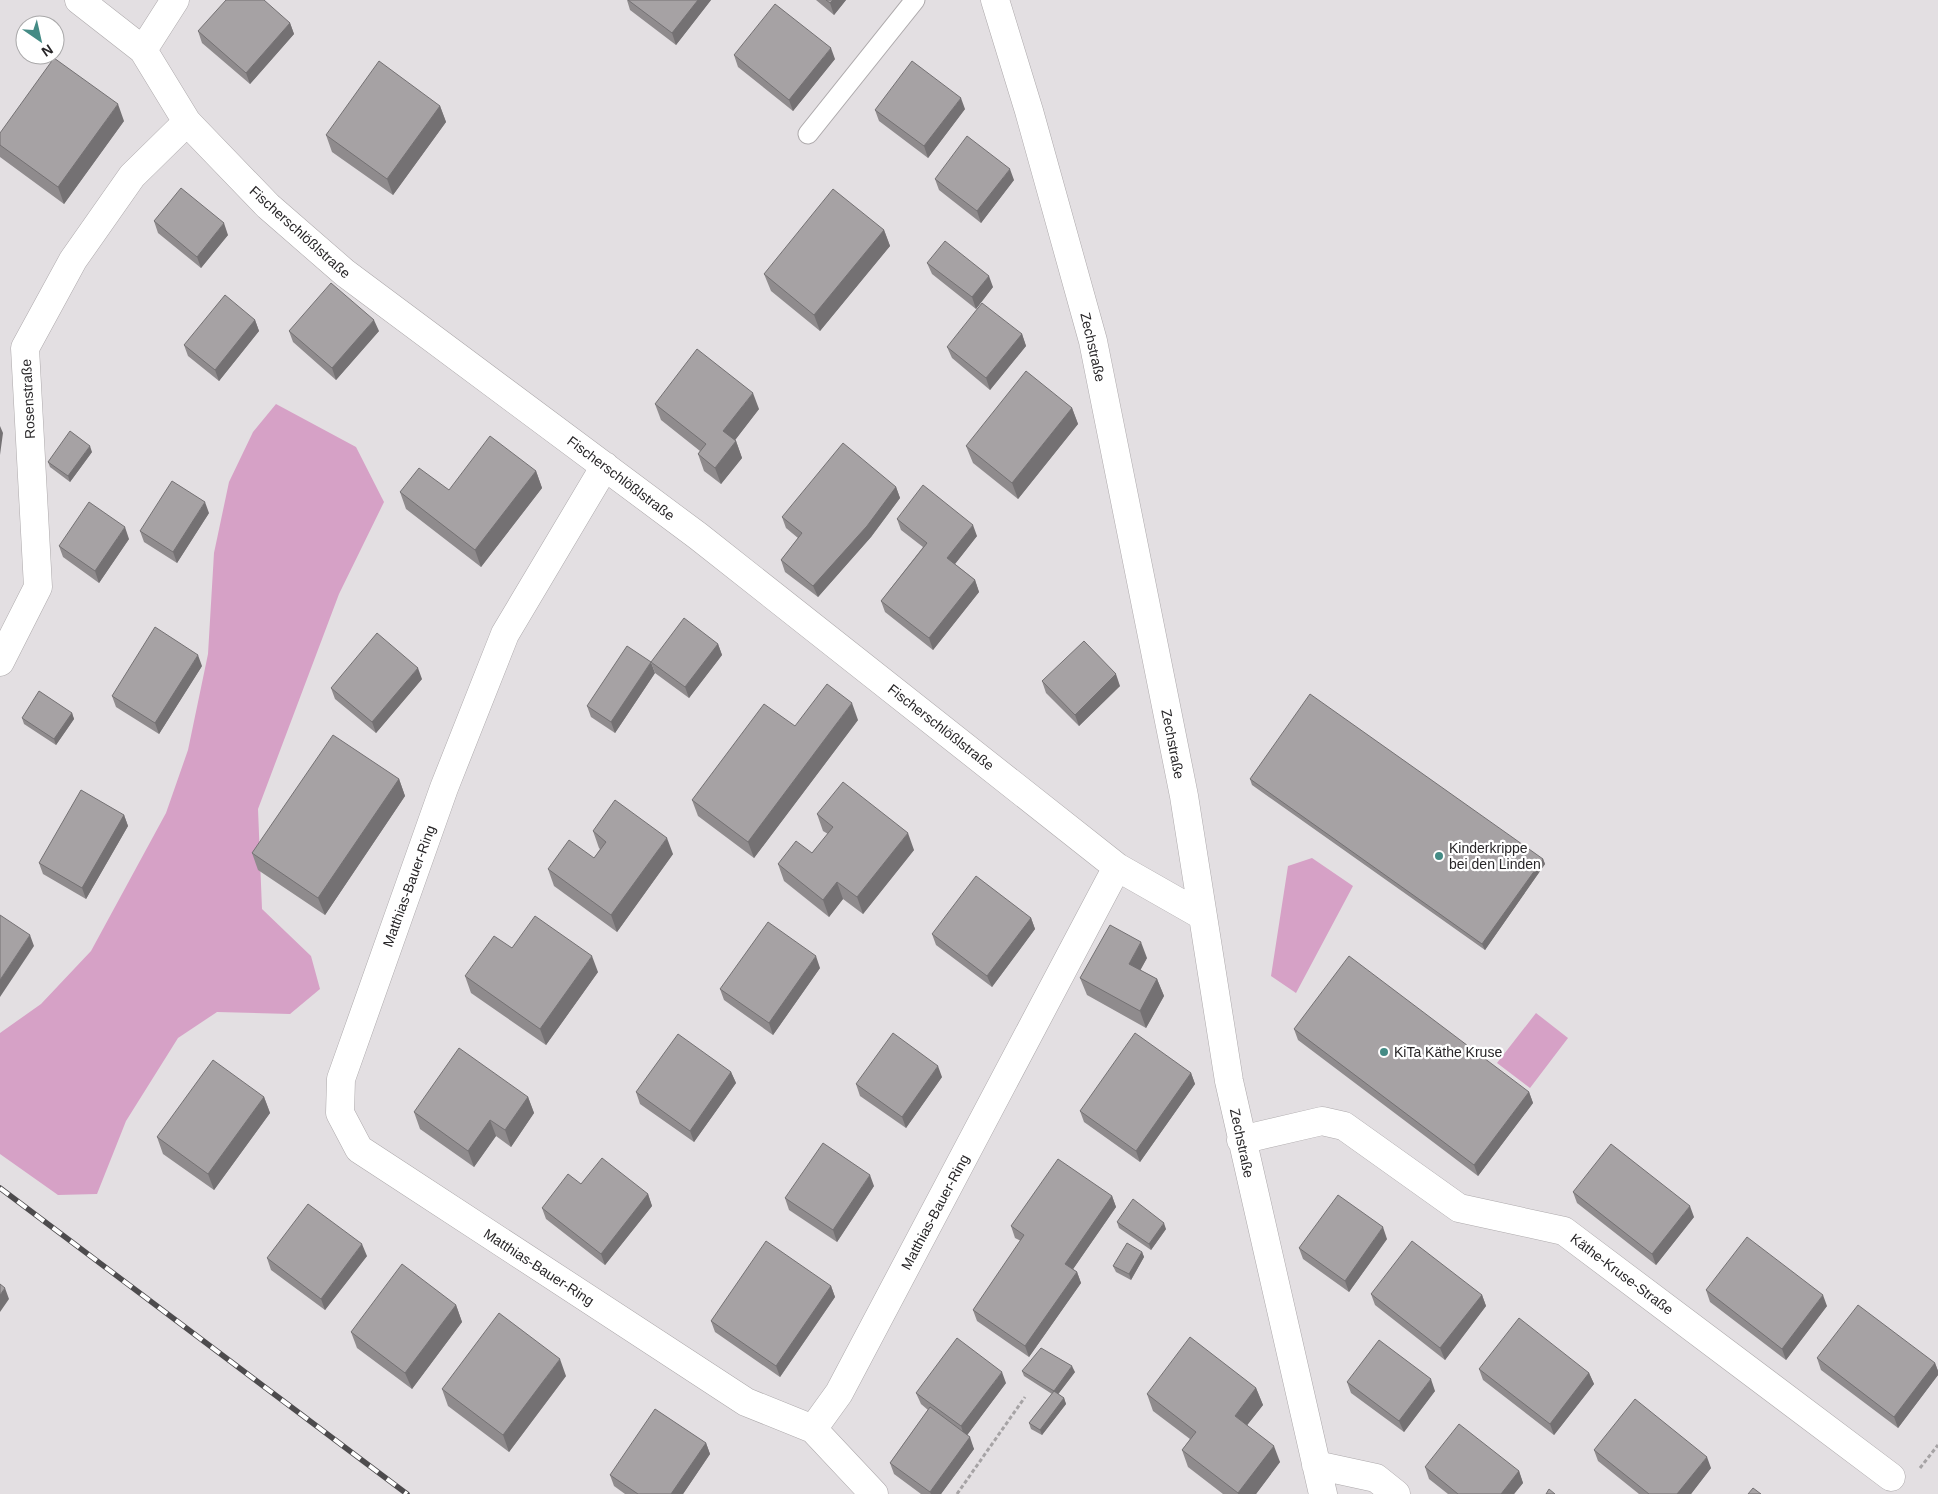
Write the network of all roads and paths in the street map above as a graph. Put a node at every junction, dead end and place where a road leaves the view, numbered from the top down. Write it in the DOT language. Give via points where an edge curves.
graph roads {
  1 [pos="79,0"];
  2 [pos="175,0"];
  3 [pos="915,0"];
  4 [pos="995,0"];
  5 [pos="143,50"];
  6 [pos="187,122"];
  7 [pos="808,134"];
  8 [pos="605,466"];
  9 [pos="0,662"];
  10 [pos="1117,867"];
  11 [pos="1203,916"];
  12 [pos="1241,1140"];
  13 [pos="1025,1397"];
  14 [pos="813,1429"];
  15 [pos="1316,1465"];
  16 [pos="1891,1476"];
  17 [pos="874,1494"];
  18 [pos="957,1494"];
  19 [pos="1323,1494"];
  20 [pos="1396,1494"];
  1 -- 5 [label="street, Fischerschlößlstraße"];
  2 -- 5 [label="street"];
  3 -- 7 [label="lane"];
  4 -- 11 [label="street, Zechstraße" via="1093,341 1184,796"];
  5 -- 6 [label="street, Fischerschlößlstraße"];
  6 -- 8 [label="street, Fischerschlößlstraße" via="268,206 345,273"];
  6 -- 9 [label="street, Rosenstraße" via="132,176 73,260 25,348 38,587"];
  8 -- 10 [label="street, Fischerschlößlstraße"];
  8 -- 14 [label="street, Matthias-Bauer-Ring" via="505,634 444,788 340,1080 340,1113 359,1149 746,1402"];
  10 -- 11 [label="street, Fischerschlößlstraße"];
  10 -- 14 [label="street, Matthias-Bauer-Ring" via="839,1394"];
  11 -- 12 [label="street, Zechstraße"];
  12 -- 15 [label="street, Zechstraße"];
  12 -- 16 [label="street, Käthe-Kruse-Straße" via="1322,1121 1344,1126 1459,1208 1564,1231"];
  13 -- 18 [label="path"];
  14 -- 17 [label="street"];
  15 -- 19 [label="street, Zechstraße"];
  15 -- 20 [label="street" via="1376,1478"];
}
